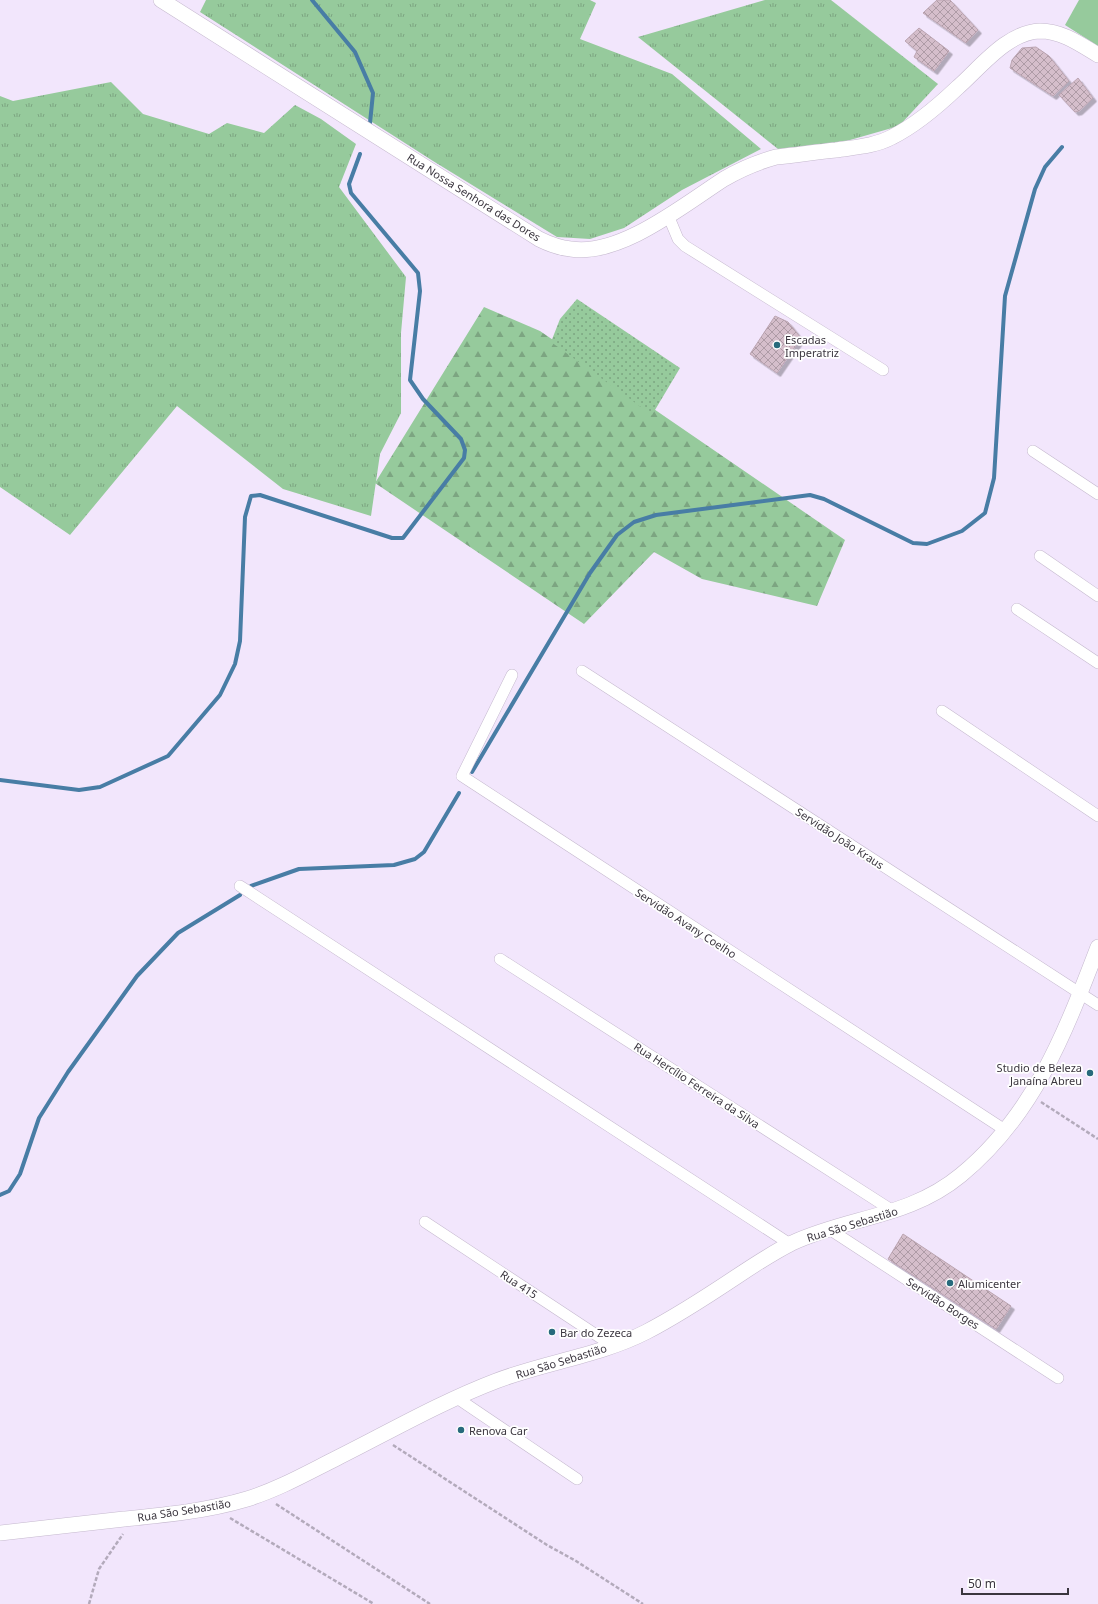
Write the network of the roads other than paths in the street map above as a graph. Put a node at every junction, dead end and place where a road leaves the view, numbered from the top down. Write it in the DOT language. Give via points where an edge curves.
graph roads {
  1 [pos="161,0"];
  2 [pos="1098,55"];
  3 [pos="668,215"];
  4 [pos="883,370"];
  5 [pos="1033,451"];
  6 [pos="1098,494"];
  7 [pos="1040,556"];
  8 [pos="1098,596"];
  9 [pos="1018,609"];
  10 [pos="1098,663"];
  11 [pos="582,670"];
  12 [pos="512,675"];
  13 [pos="942,711"];
  14 [pos="1098,816"];
  15 [pos="240,886"];
  16 [pos="1098,947"];
  17 [pos="500,959"];
  18 [pos="1080,993"];
  19 [pos="1098,1005"];
  20 [pos="1005,1130"];
  21 [pos="894,1211"];
  22 [pos="425,1222"];
  23 [pos="828,1229"];
  24 [pos="790,1244"];
  25 [pos="613,1346"];
  26 [pos="1058,1378"];
  27 [pos="457,1398"];
  28 [pos="577,1479"];
  29 [pos="0,1533"];
  1 -- 3 [label="main road, Rua Nossa Senhora das Dores" via="550,244 572,250 602,248 630,238"];
  2 -- 3 [label="main road, Rua Nossa Senhora das Dores" via="1060,34 1041,31 1023,34 996,52 931,111 890,138 877,144 776,157 764,161 731,175"];
  3 -- 4 [label="street" via="678,239 685,246"];
  5 -- 6 [label="street"];
  7 -- 8 [label="street"];
  9 -- 10 [label="street"];
  11 -- 18 [label="street, Servidão João Kraus"];
  12 -- 20 [label="street, Servidão Avany Coelho" via="462,776"];
  13 -- 14 [label="street"];
  15 -- 24 [label="street"];
  16 -- 18 [label="main road, Rua São Sebastião"];
  17 -- 21 [label="street, Rua Hercílio Ferreira da Silva"];
  18 -- 19 [label="street, Servidão João Kraus"];
  18 -- 20 [label="main road, Rua São Sebastião" via="1052,1059"];
  20 -- 21 [label="main road, Rua São Sebastião" via="962,1174 943,1188"];
  21 -- 23 [label="main road, Rua São Sebastião"];
  22 -- 25 [label="street, Rua 415"];
  23 -- 24 [label="main road, Rua São Sebastião"];
  23 -- 26 [label="street, Servidão Borges"];
  24 -- 25 [label="main road, Rua São Sebastião" via="674,1317"];
  25 -- 27 [label="main road, Rua São Sebastião" via="495,1381"];
  27 -- 28 [label="street"];
  27 -- 29 [label="main road, Rua São Sebastião" via="290,1482 248,1498 176,1514"];
}
